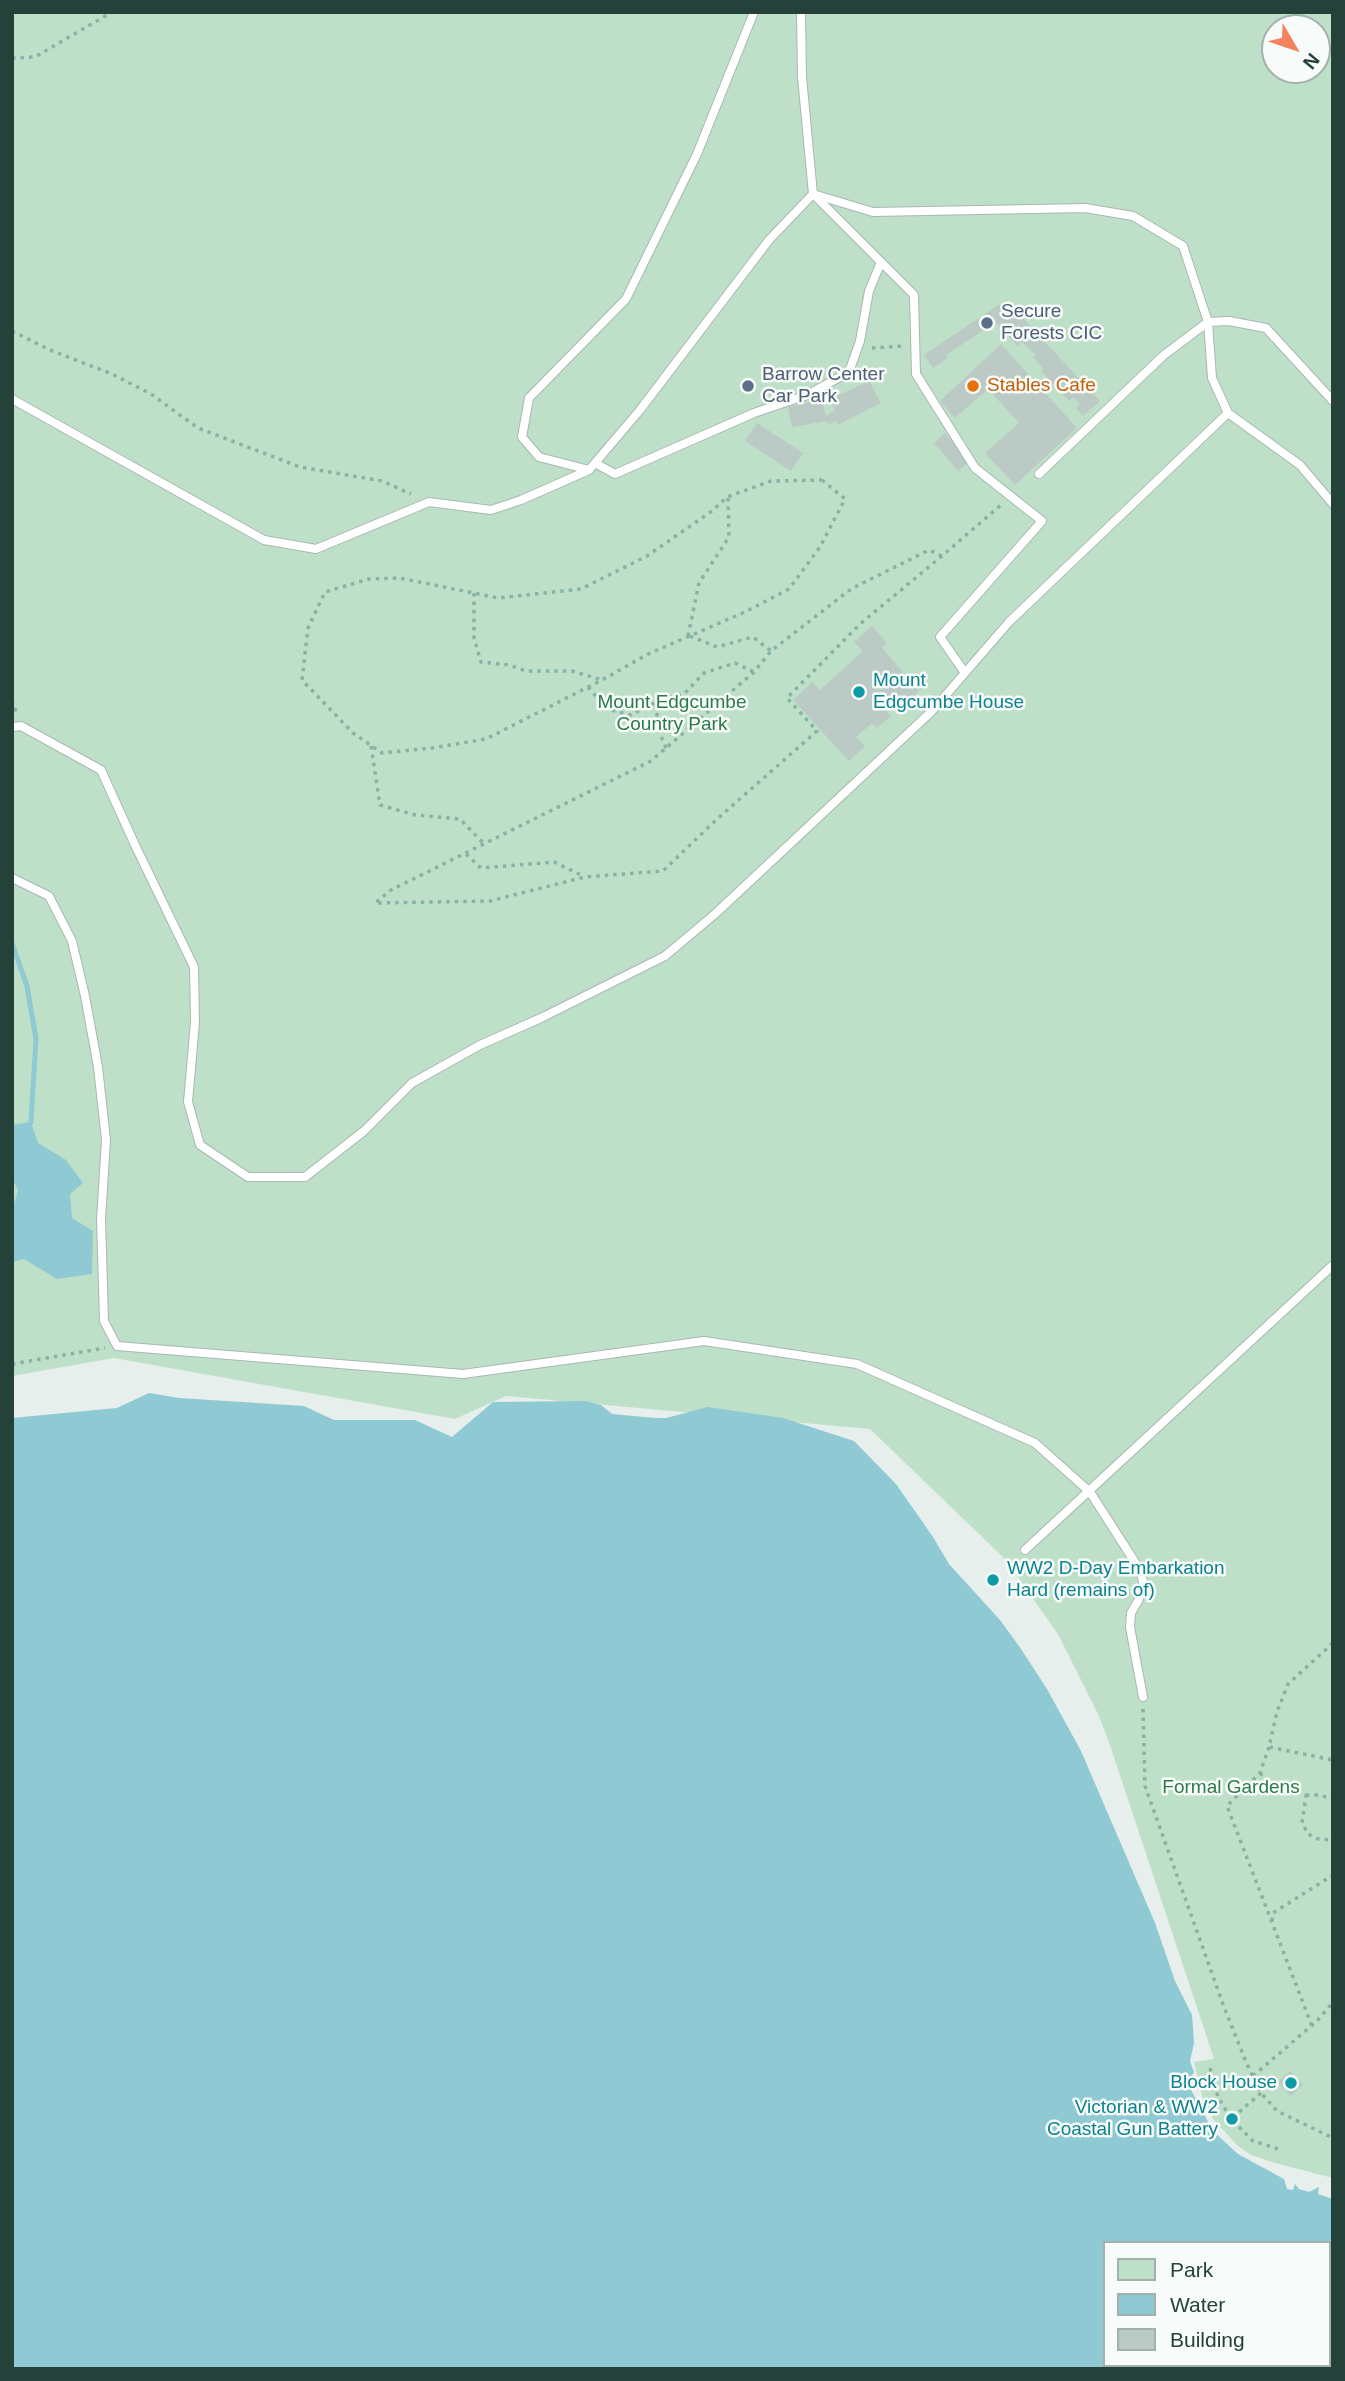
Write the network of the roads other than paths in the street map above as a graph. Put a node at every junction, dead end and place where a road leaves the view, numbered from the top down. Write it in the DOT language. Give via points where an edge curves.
graph roads {
  1 [pos="754,12"];
  2 [pos="801,12"];
  3 [pos="813,194"];
  4 [pos="880,262"];
  5 [pos="1209,322"];
  6 [pos="12,399"];
  7 [pos="1333,401"];
  8 [pos="1228,413"];
  9 [pos="592,466"];
  10 [pos="1039,474"];
  11 [pos="1333,504"];
  12 [pos="965,673"];
  13 [pos="12,727"];
  14 [pos="12,878"];
  15 [pos="1333,1265"];
  16 [pos="1090,1492"];
  17 [pos="1025,1550"];
  18 [pos="1143,1698"];
  1 -- 9 [label="lane" via="697,154 626,299 529,398 522,437 539,457"];
  2 -- 3 [label="lane"];
  3 -- 4 [label="lane"];
  3 -- 5 [label="lane" via="873,212 1085,208 1133,216 1183,246"];
  3 -- 9 [label="lane" via="769,240"];
  4 -- 9 [label="lane" via="849,372 807,395 754,413 615,474"];
  4 -- 12 [label="lane" via="914,295 916,374 975,468 1042,521 940,637"];
  5 -- 7 [label="lane" via="1266,328"];
  5 -- 8 [label="lane" via="1212,378"];
  5 -- 10 [label="lane" via="1164,355"];
  6 -- 9 [label="lane" via="264,540 316,549 429,502 491,510"];
  8 -- 11 [label="lane" via="1300,465"];
  8 -- 12 [label="lane" via="1009,622"];
  12 -- 13 [label="lane" via="855,785 665,956 412,1083 364,1131 305,1177 248,1177 200,1145 188,1102 194,967 101,770 21,726"];
  14 -- 16 [label="lane" via="49,897 72,942 82,985 106,1140 101,1219 104,1321 117,1346 463,1374 704,1341 857,1364 1035,1443"];
  15 -- 16 [label="lane"];
  16 -- 17 [label="lane"];
  16 -- 18 [label="lane" via="1140,1570 1144,1586 1131,1613 1130,1627"];
}
